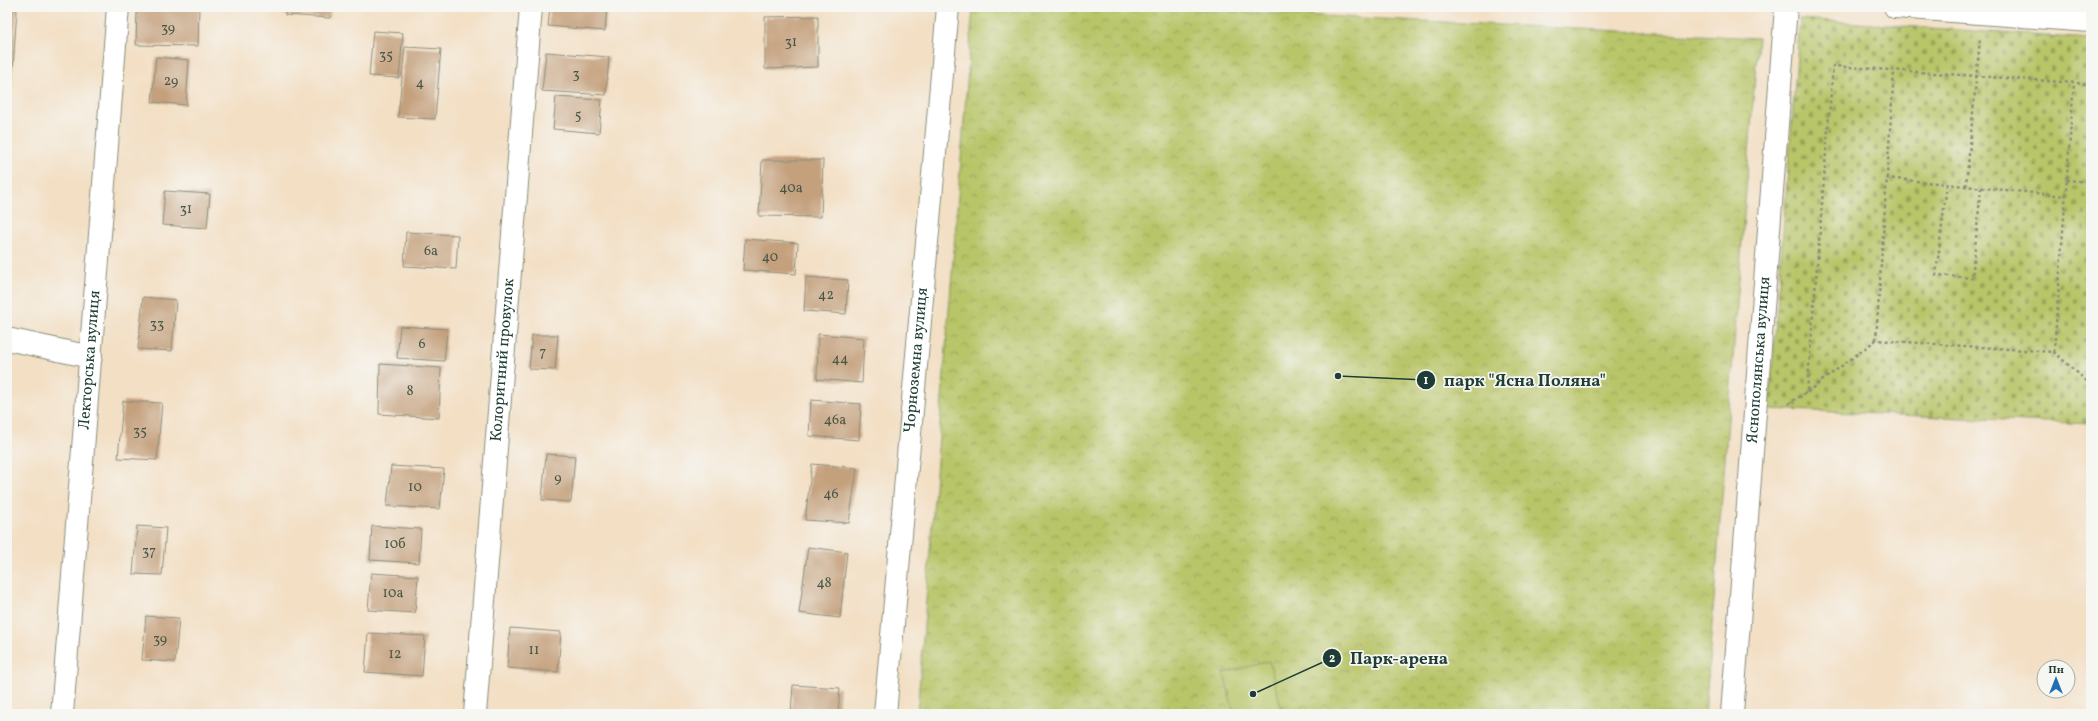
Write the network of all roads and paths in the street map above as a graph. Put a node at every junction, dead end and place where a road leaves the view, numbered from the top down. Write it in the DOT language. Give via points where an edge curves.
graph roads {
  1 [pos="118,7"];
  2 [pos="531,7"];
  3 [pos="948,7"];
  4 [pos="1786,7"];
  5 [pos="1895,7"];
  6 [pos="2091,21"];
  7 [pos="1980,38"];
  8 [pos="1894,71"];
  9 [pos="1976,76"];
  10 [pos="2074,83"];
  11 [pos="2091,84"];
  12 [pos="1886,178"];
  13 [pos="2066,180"];
  14 [pos="2091,182"];
  15 [pos="1947,184"];
  16 [pos="1966,186"];
  17 [pos="1981,188"];
  18 [pos="2065,196"];
  19 [pos="7,339"];
  20 [pos="1876,340"];
  21 [pos="2054,352"];
  22 [pos="91,357"];
  23 [pos="2091,385"];
  24 [pos="1807,392"];
  25 [pos="1788,404"];
  26 [pos="62,714"];
  27 [pos="476,714"];
  28 [pos="885,714"];
  29 [pos="1732,714"];
  1 -- 22 [label="street, Лекторська вулиця"];
  2 -- 27 [label="street, Колоритний провулок"];
  3 -- 28 [label="street, Чорноземна вулиця"];
  4 -- 29 [label="street, Яснополянська вулиця"];
  5 -- 6 [label="street"];
  7 -- 9 [label="path"];
  8 -- 9 [label="path"];
  8 -- 12 [label="path"];
  8 -- 24 [label="path" via="1833,66"];
  9 -- 10 [label="path"];
  9 -- 16 [label="path"];
  10 -- 11 [label="path"];
  10 -- 13 [label="path"];
  12 -- 15 [label="path"];
  12 -- 20 [label="path"];
  13 -- 14 [label="path"];
  13 -- 18 [label="path"];
  15 -- 16 [label="path"];
  15 -- 17 [label="path" via="1936,275 1972,278"];
  16 -- 17 [label="path"];
  17 -- 18 [label="path"];
  18 -- 21 [label="path"];
  19 -- 22 [label="street"];
  20 -- 21 [label="path"];
  20 -- 24 [label="path"];
  21 -- 23 [label="path"];
  22 -- 26 [label="street, Лекторська вулиця"];
  24 -- 25 [label="path"];
}
